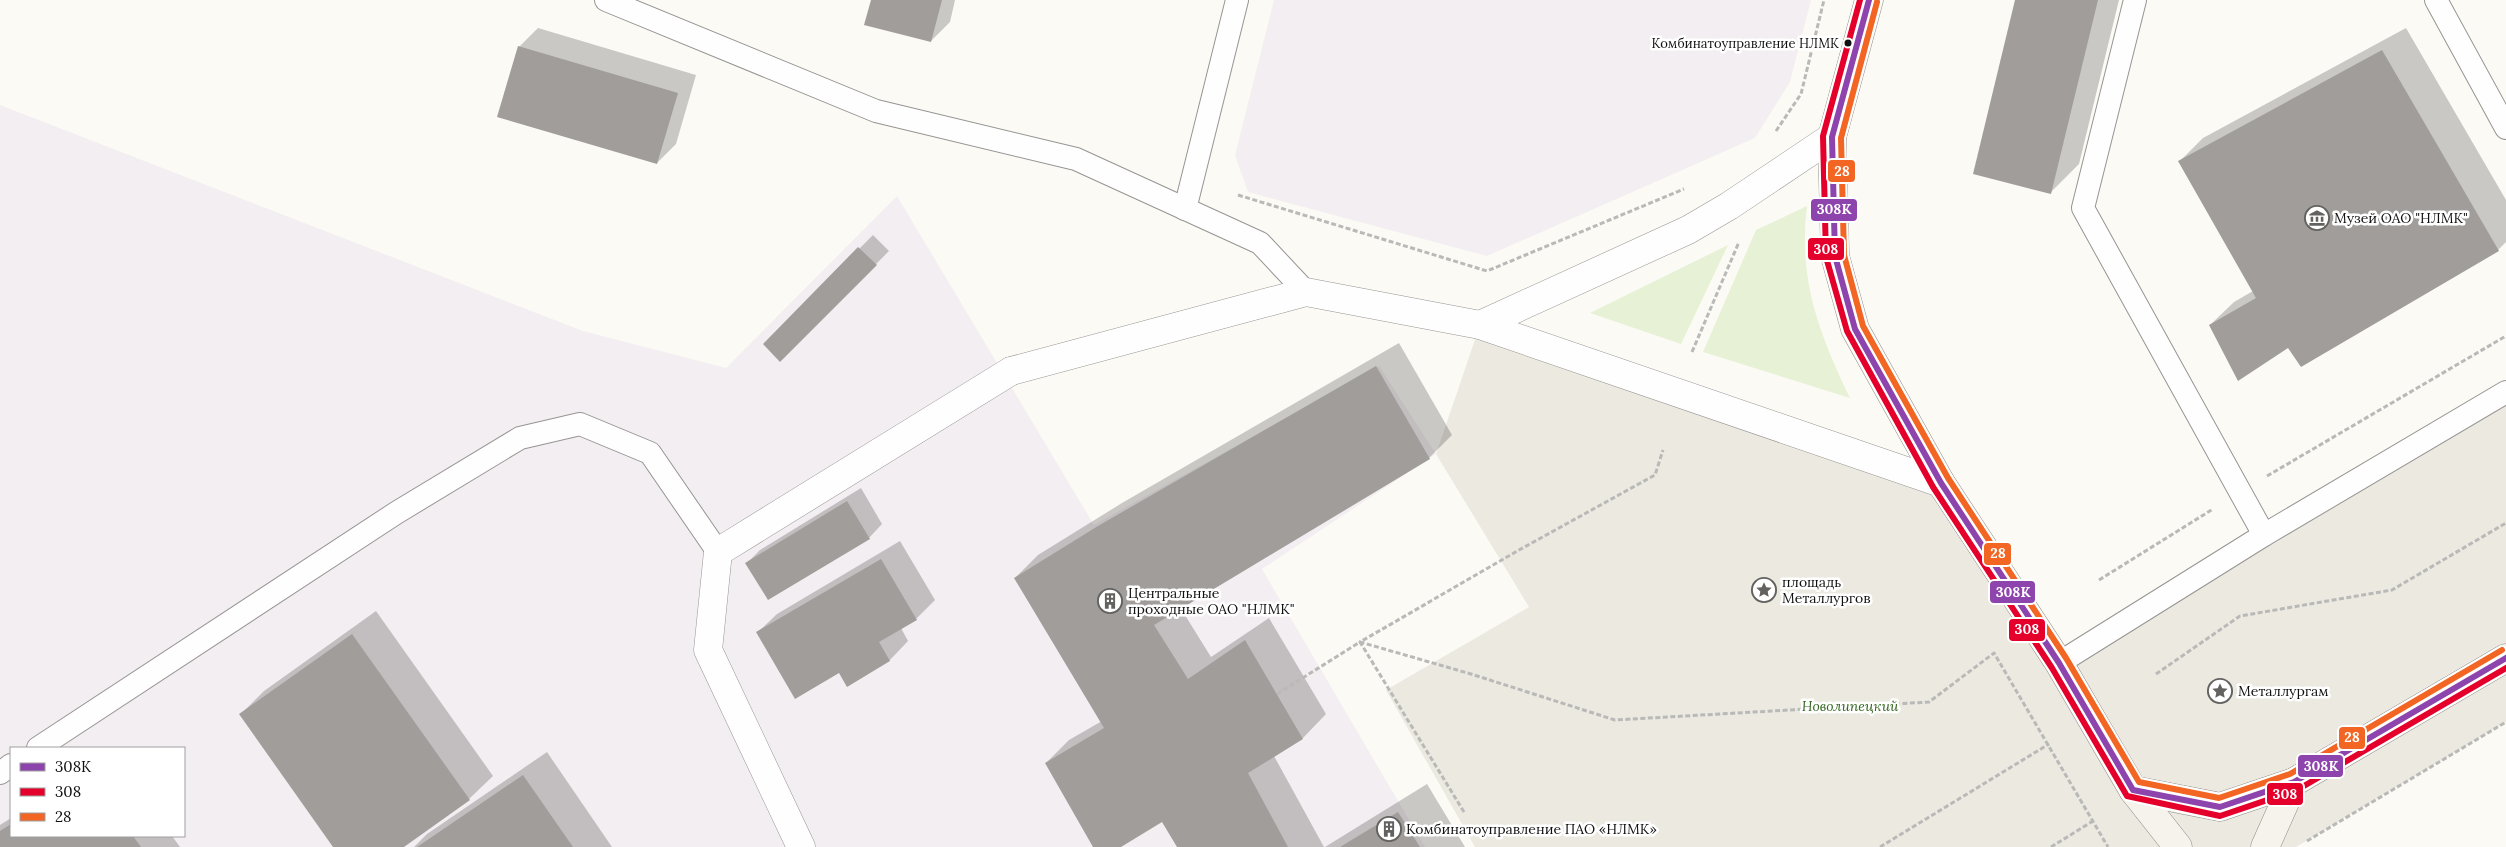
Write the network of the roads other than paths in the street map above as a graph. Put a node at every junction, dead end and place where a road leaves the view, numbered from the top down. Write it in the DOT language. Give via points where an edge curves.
graph roads {
  1 [pos="606,0"];
  2 [pos="1237,0"];
  3 [pos="1868,0"];
  4 [pos="2135,0"];
  5 [pos="2436,0"];
  6 [pos="2506,128"];
  7 [pos="1832,137"];
  8 [pos="1185,209"];
  9 [pos="1306,292"];
  10 [pos="1480,325"];
  11 [pos="2506,392"];
  12 [pos="1941,483"];
  13 [pos="2264,535"];
  14 [pos="718,552"];
  15 [pos="2506,658"];
  16 [pos="2059,663"];
  17 [pos="40,747"];
  18 [pos="2294,782"];
  19 [pos="2133,790"];
  20 [pos="801,847"];
  21 [pos="2153,847"];
  22 [pos="2178,847"];
  23 [pos="2265,847"];
  1 -- 8 [label="lane" via="876,112 1076,159"];
  2 -- 8 [label="lane"];
  3 -- 7 [label="main road"];
  4 -- 13 [label="lane" via="2083,208"];
  5 -- 6 [label="lane"];
  7 -- 10 [label="street" via="1688,230"];
  7 -- 12 [label="main road" via="1835,256 1856,329"];
  8 -- 9 [label="lane" via="1260,243"];
  9 -- 10 [label="street"];
  9 -- 14 [label="street" via="1011,371"];
  10 -- 12 [label="street"];
  11 -- 13 [label="lane"];
  12 -- 16 [label="main road"];
  13 -- 16 [label="lane"];
  14 -- 17 [label="lane" via="650,453 580,424 520,438 396,513"];
  14 -- 20 [label="street" via="708,650"];
  15 -- 18 [label="main road"];
  16 -- 19 [label="main road"];
  18 -- 19 [label="main road" via="2220,807"];
  18 -- 23 [label="main road"];
  19 -- 21 [label="main road"];
  19 -- 22 [label="main road"];
}
